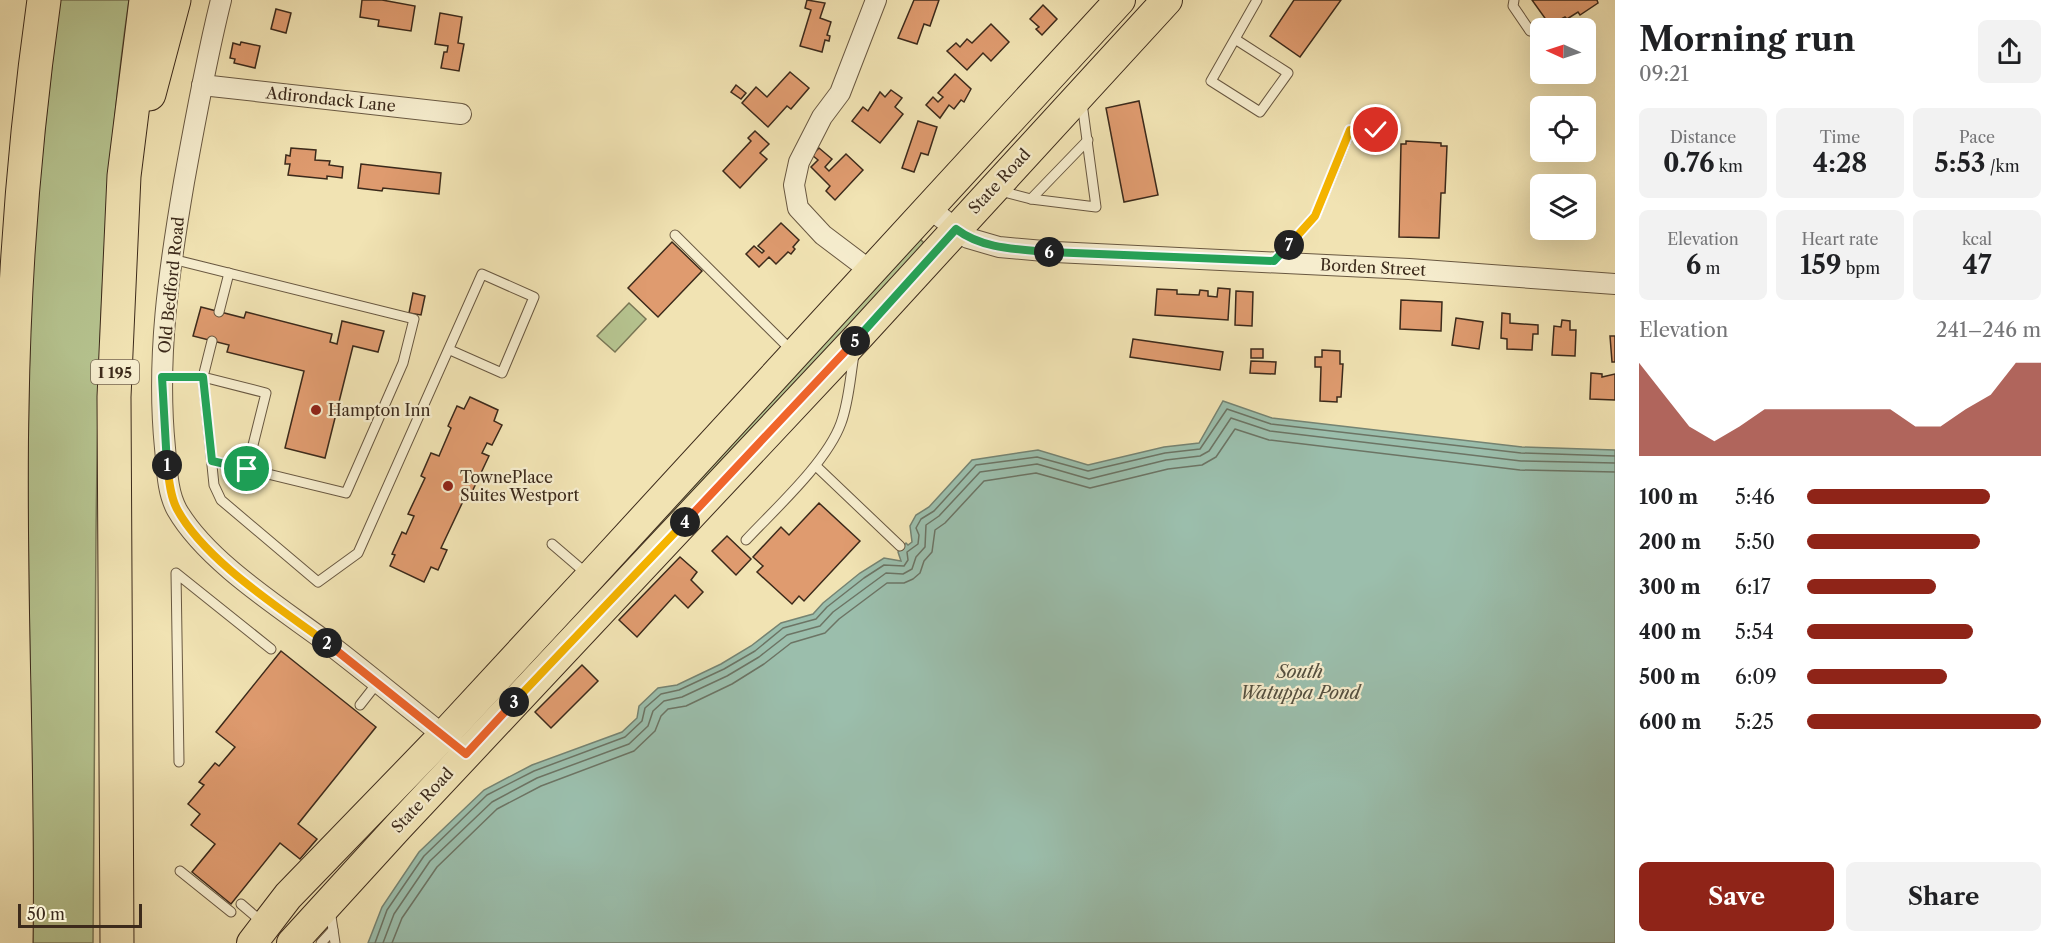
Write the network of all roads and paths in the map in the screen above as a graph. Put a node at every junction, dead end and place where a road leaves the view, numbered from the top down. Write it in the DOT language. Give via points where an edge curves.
graph roads {
  1 [pos="44,0"];
  2 [pos="146,0"];
  3 [pos="174,0"];
  4 [pos="221,0"];
  5 [pos="876,0"];
  6 [pos="1120,0"];
  7 [pos="1167,0"];
  8 [pos="1257,0"];
  9 [pos="1514,0"];
  10 [pos="1530,31"];
  11 [pos="1235,39"];
  12 [pos="202,85"];
  13 [pos="1080,94"];
  14 [pos="461,114"];
  15 [pos="1376,130"];
  16 [pos="1088,140"];
  17 [pos="124,176"];
  18 [pos="992,189"];
  19 [pos="1031,199"];
  20 [pos="930,209"];
  21 [pos="956,229"];
  22 [pos="675,235"];
  23 [pos="172,259"];
  24 [pos="1274,261"];
  25 [pos="872,272"];
  26 [pos="229,273"];
  27 [pos="1615,284"];
  28 [pos="219,312"];
  29 [pos="857,338"];
  30 [pos="212,341"];
  31 [pos="450,350"];
  32 [pos="795,354"];
  33 [pos="162,377"];
  34 [pos="203,377"];
  35 [pos="212,461"];
  36 [pos="816,466"];
  37 [pos="247,469"];
  38 [pos="746,540"];
  39 [pos="552,544"];
  40 [pos="900,546"];
  41 [pos="595,573"];
  42 [pos="621,588"];
  43 [pos="270,649"];
  44 [pos="378,682"];
  45 [pos="360,705"];
  46 [pos="454,745"];
  47 [pos="179,762"];
  48 [pos="180,871"];
  49 [pos="241,904"];
  50 [pos="231,912"];
  51 [pos="331,916"];
  52 [pos="259,934"];
  53 [pos="16,943"];
  54 [pos="117,943"];
  55 [pos="292,943"];
  56 [pos="321,943"];
  57 [pos="335,943"];
  1 -- 53 [label="highway" via="27,144 14,346"];
  2 -- 17 [label="highway, I 195"];
  3 -- 17 [label="highway"];
  4 -- 12 [label="street, Old Bedford Road"];
  5 -- 25 [label="street" via="840,93 822,117 799,162 794,185 798,208 823,235"];
  6 -- 20 [label="main road, State Road"];
  7 -- 13 [label="main road, State Road"];
  8 -- 11 [label="lane"];
  9 -- 10 [label="lane" via="1513,6"];
  11 -- 11 [label="lane" via="1211,81 1260,112 1288,73"];
  12 -- 14 [label="street, Adirondack Lane"];
  12 -- 23 [label="street, Old Bedford Road"];
  13 -- 16 [label="lane"];
  13 -- 18 [label="main road, State Road"];
  15 -- 24 [label="lane" via="1350,130 1315,216"];
  16 -- 19 [label="lane"];
  16 -- 19 [label="lane" via="1096,207"];
  17 -- 54 [label="highway, I 195" via="114,397"];
  18 -- 19 [label="lane"];
  18 -- 21 [label="main road, State Road"];
  20 -- 21 [label="street, Borden Street"];
  20 -- 25 [label="main road, State Road"];
  21 -- 24 [label="street, Borden Street" via="968,238 999,247"];
  21 -- 29 [label="main road, State Road"];
  22 -- 32 [label="lane"];
  23 -- 26 [label="lane"];
  23 -- 33 [label="street, Old Bedford Road" via="162,336"];
  24 -- 27 [label="street, Borden Street"];
  25 -- 32 [label="main road, State Road"];
  26 -- 28 [label="lane"];
  26 -- 37 [label="lane" via="414,319 403,363 346,493"];
  29 -- 36 [label="lane" via="841,426"];
  29 -- 42 [label="main road, State Road"];
  30 -- 34 [label="lane"];
  31 -- 31 [label="lane" via="482,274 534,297 502,373"];
  31 -- 35 [label="lane" via="358,554 318,582 221,500 214,485"];
  32 -- 41 [label="main road, State Road"];
  33 -- 34 [label="lane"];
  33 -- 44 [label="street, Old Bedford Road" via="169,487 177,508 199,540 244,581"];
  34 -- 35 [label="lane"];
  34 -- 37 [label="lane" via="266,393"];
  35 -- 37 [label="lane"];
  36 -- 38 [label="lane"];
  36 -- 40 [label="lane"];
  39 -- 41 [label="lane"];
  41 -- 42 [label="street"];
  41 -- 46 [label="main road, State Road"];
  42 -- 46 [label="main road, State Road"];
  43 -- 47 [label="lane" via="176,573"];
  44 -- 45 [label="lane"];
  44 -- 46 [label="street, Old Bedford Road"];
  46 -- 51 [label="main road, State Road"];
  46 -- 52 [label="main road, State Road" via="288,896"];
  48 -- 50 [label="lane"];
  49 -- 52 [label="lane"];
  51 -- 55 [label="main road, State Road"];
  51 -- 56 [label="lane"];
  51 -- 57 [label="lane"];
}
